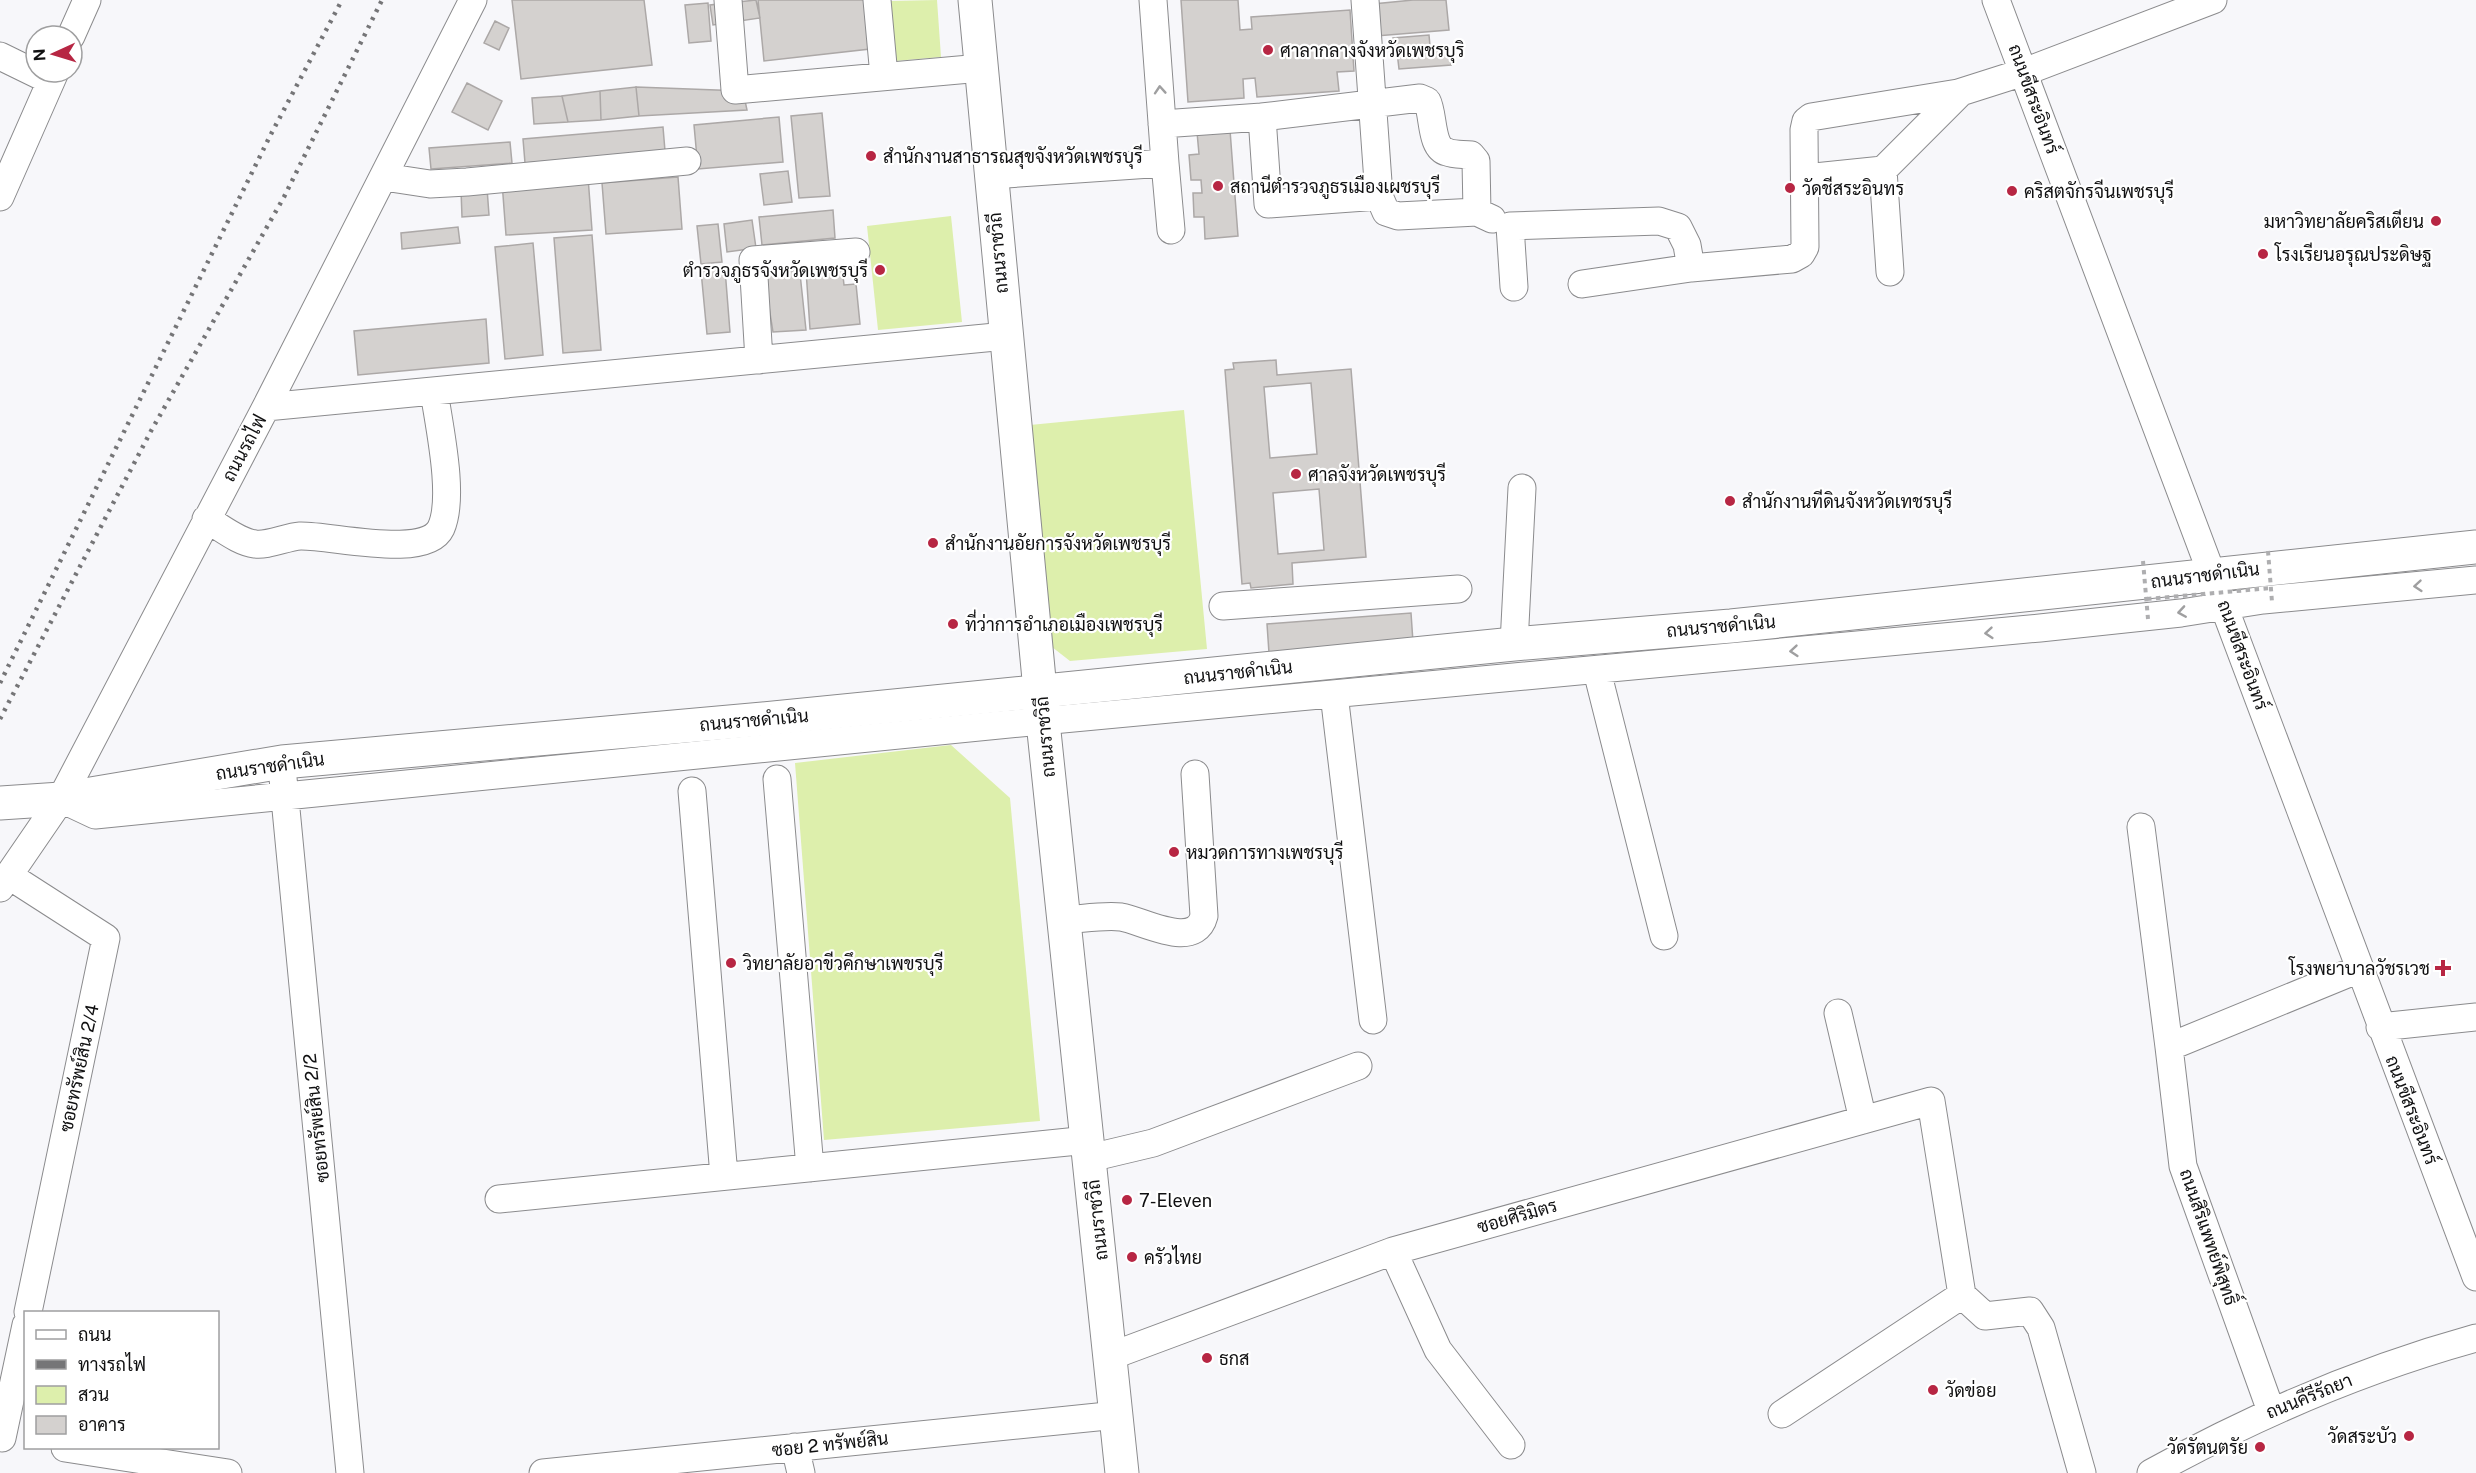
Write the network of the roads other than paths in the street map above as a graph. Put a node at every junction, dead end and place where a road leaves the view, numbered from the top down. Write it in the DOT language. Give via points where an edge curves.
graph roads {
  1 [pos="87,0"];
  2 [pos="473,0"];
  3 [pos="728,0"];
  4 [pos="877,0"];
  5 [pos="975,0"];
  6 [pos="1153,0"];
  7 [pos="1365,0"];
  8 [pos="1996,0"];
  9 [pos="2213,0"];
  10 [pos="76,24"];
  11 [pos="0,56"];
  12 [pos="24,66"];
  13 [pos="981,68"];
  14 [pos="2024,72"];
  15 [pos="884,76"];
  16 [pos="50,84"];
  17 [pos="1960,93"];
  18 [pos="1373,103"];
  19 [pos="1262,117"];
  20 [pos="1162,124"];
  21 [pos="687,161"];
  22 [pos="1165,163"];
  23 [pos="1883,170"];
  24 [pos="991,175"];
  25 [pos="384,177"];
  26 [pos="1805,178"];
  27 [pos="1379,196"];
  28 [pos="0,197"];
  29 [pos="1477,212"];
  30 [pos="1510,226"];
  31 [pos="1171,230"];
  32 [pos="856,252"];
  33 [pos="1691,268"];
  34 [pos="1890,272"];
  35 [pos="1582,284"];
  36 [pos="1514,287"];
  37 [pos="1006,336"];
  38 [pos="759,360"];
  39 [pos="434,391"];
  40 [pos="266,408"];
  41 [pos="1522,488"];
  42 [pos="206,519"];
  43 [pos="2476,547"];
  44 [pos="2214,574"];
  45 [pos="2476,580"];
  46 [pos="1458,590"];
  47 [pos="2037,593"];
  48 [pos="2225,605"];
  49 [pos="1223,606"];
  50 [pos="2040,628"];
  51 [pos="1732,641"];
  52 [pos="1514,644"];
  53 [pos="1597,671"];
  54 [pos="1318,685"];
  55 [pos="1042,706"];
  56 [pos="764,734"];
  57 [pos="282,762"];
  58 [pos="1195,774"];
  59 [pos="777,779"];
  60 [pos="692,790"];
  61 [pos="284,796"];
  62 [pos="61,799"];
  63 [pos="0,803"];
  64 [pos="2141,827"];
  65 [pos="4,881"];
  66 [pos="1064,920"];
  67 [pos="1664,936"];
  68 [pos="2359,969"];
  69 [pos="1838,1013"];
  70 [pos="2476,1017"];
  71 [pos="1373,1020"];
  72 [pos="2380,1027"];
  73 [pos="2169,1047"];
  74 [pos="1358,1066"];
  75 [pos="1863,1120"];
  76 [pos="1089,1149"];
  77 [pos="810,1168"];
  78 [pos="724,1176"];
  79 [pos="499,1199"];
  80 [pos="1393,1251"];
  81 [pos="2476,1277"];
  82 [pos="1962,1295"];
  83 [pos="28,1311"];
  84 [pos="24,1338"];
  85 [pos="2476,1338"];
  86 [pos="1111,1356"];
  87 [pos="2271,1412"];
  88 [pos="1782,1414"];
  89 [pos="1117,1415"];
  90 [pos="9,1439"];
  91 [pos="1511,1445"];
  92 [pos="72,1449"];
  93 [pos="798,1460"];
  94 [pos="228,1473"];
  95 [pos="350,1473"];
  96 [pos="543,1473"];
  97 [pos="1122,1473"];
  98 [pos="2082,1473"];
  99 [pos="2151,1473"];
  1 -- 10 [label="street"];
  2 -- 25 [label="street, ถนนรถไฟ"];
  3 -- 15 [label="street" via="735,90"];
  4 -- 15 [label="street"];
  5 -- 13 [label="main road, ถนนราชวิถี"];
  20 -- 6 [label="street, one-way"];
  7 -- 18 [label="street"];
  8 -- 14 [label="street, ถนนขีสระอินทร์"];
  9 -- 14 [label="street"];
  11 -- 12 [label="street"];
  13 -- 15 [label="street"];
  13 -- 24 [label="main road, ถนนราชวิถี"];
  14 -- 17 [label="street"];
  14 -- 44 [label="street, ถนนขีสระอินทร์"];
  16 -- 28 [label="street"];
  17 -- 23 [label="street"];
  17 -- 26 [label="street" via="1811,117 1804,130"];
  18 -- 19 [label="street"];
  18 -- 27 [label="street"];
  18 -- 29 [label="street" via="1420,98 1427,101 1441,149 1471,155 1476,161"];
  19 -- 20 [label="street"];
  19 -- 27 [label="street" via="1268,204"];
  20 -- 22 [label="street"];
  21 -- 25 [label="street" via="430,184"];
  22 -- 24 [label="street"];
  22 -- 31 [label="street"];
  23 -- 26 [label="street"];
  23 -- 34 [label="street"];
  24 -- 37 [label="main road, ถนนราชวิถี"];
  25 -- 40 [label="street, ถนนรถไฟ"];
  26 -- 33 [label="street" via="1806,236 1801,254 1792,259"];
  27 -- 29 [label="street" via="1386,212 1398,216"];
  29 -- 30 [label="street"];
  30 -- 33 [label="street" via="1671,222 1682,235"];
  30 -- 36 [label="street"];
  32 -- 38 [label="street" via="753,260"];
  33 -- 35 [label="street"];
  37 -- 38 [label="street"];
  37 -- 55 [label="main road, ถนนราชวิถี"];
  38 -- 39 [label="street"];
  39 -- 40 [label="street"];
  39 -- 42 [label="street" via="445,470 446,512 434,538 401,545 298,536 256,545"];
  40 -- 42 [label="street, ถนนรถไฟ"];
  41 -- 52 [label="street"];
  42 -- 62 [label="street, ถนนรถไฟ"];
  43 -- 44 [label="main road, ถนนราชดำเนิน"];
  44 -- 47 [label="main road, ถนนราชดำเนิน"];
  44 -- 48 [label="street, ถนนขีสระอินทร์"];
  45 -- 48 [label="street, one-way"];
  46 -- 49 [label="street"];
  47 -- 50 [label="street"];
  47 -- 51 [label="main road, ถนนราชดำเนิน"];
  48 -- 50 [label="street, one-way"];
  48 -- 68 [label="street, ถนนขีสระอินทร์"];
  50 -- 51 [label="street, one-way"];
  51 -- 52 [label="main road, ถนนราชดำเนิน"];
  51 -- 53 [label="street"];
  52 -- 54 [label="main road, ถนนราชดำเนิน"];
  53 -- 54 [label="street"];
  53 -- 67 [label="street"];
  54 -- 55 [label="main road, ถนนราชดำเนิน"];
  54 -- 71 [label="street"];
  55 -- 56 [label="main road, ถนนราชดำเนิน"];
  55 -- 66 [label="main road, ถนนราชวิถี"];
  56 -- 57 [label="main road, ถนนราชดำเนิน"];
  56 -- 61 [label="street"];
  57 -- 61 [label="street, ซอยทรัพย์สิน 2/2"];
  57 -- 62 [label="main road, ถนนราชดำเนิน"];
  58 -- 66 [label="street" via="1202,925 1187,933 1118,917"];
  59 -- 77 [label="street"];
  60 -- 78 [label="street"];
  61 -- 62 [label="street" via="95,815"];
  61 -- 95 [label="street, ซอยทรัพย์สิน 2/2"];
  62 -- 63 [label="main road, ถนนราชดำเนิน"];
  62 -- 65 [label="street, ถนนรถไฟ"];
  64 -- 73 [label="street, ถนนสิริแพทย์พิสุทธิ์"];
  65 -- 83 [label="street, ซอยทรัพย์สิน 2/4" via="106,938"];
  66 -- 76 [label="main road, ถนนราชวิถี"];
  68 -- 72 [label="street, ถนนขีสระอินทร์"];
  68 -- 73 [label="street"];
  69 -- 75 [label="street"];
  70 -- 72 [label="street"];
  72 -- 81 [label="street, ถนนขีสระอินทร์"];
  73 -- 87 [label="street, ถนนสิริแพทย์พิสุทธิ์" via="2183,1166"];
  74 -- 76 [label="street" via="1154,1143"];
  75 -- 80 [label="street, ซอยศิริมิตร"];
  75 -- 82 [label="street, ซอยศิริมิตร" via="1931,1101"];
  76 -- 77 [label="street"];
  76 -- 86 [label="main road, ถนนราชวิถี"];
  77 -- 78 [label="street"];
  78 -- 79 [label="street"];
  80 -- 86 [label="street, ซอยศิริมิตร"];
  80 -- 91 [label="street" via="1438,1350"];
  82 -- 88 [label="street"];
  82 -- 98 [label="street" via="1985,1316 2030,1311 2041,1328"];
  84 -- 90 [label="street"];
  85 -- 87 [label="street, ถนนคีรีรัถยา" via="2321,1389"];
  86 -- 89 [label="main road, ถนนราชวิถี"];
  87 -- 99 [label="street, ถนนคีรีรัถยา"];
  89 -- 93 [label="street, ซอย 2 ทรัพย์สิน"];
  89 -- 97 [label="main road, ถนนราชวิถี"];
  92 -- 94 [label="street"];
  93 -- 96 [label="street, ซอย 2 ทรัพย์สิน"];
}
